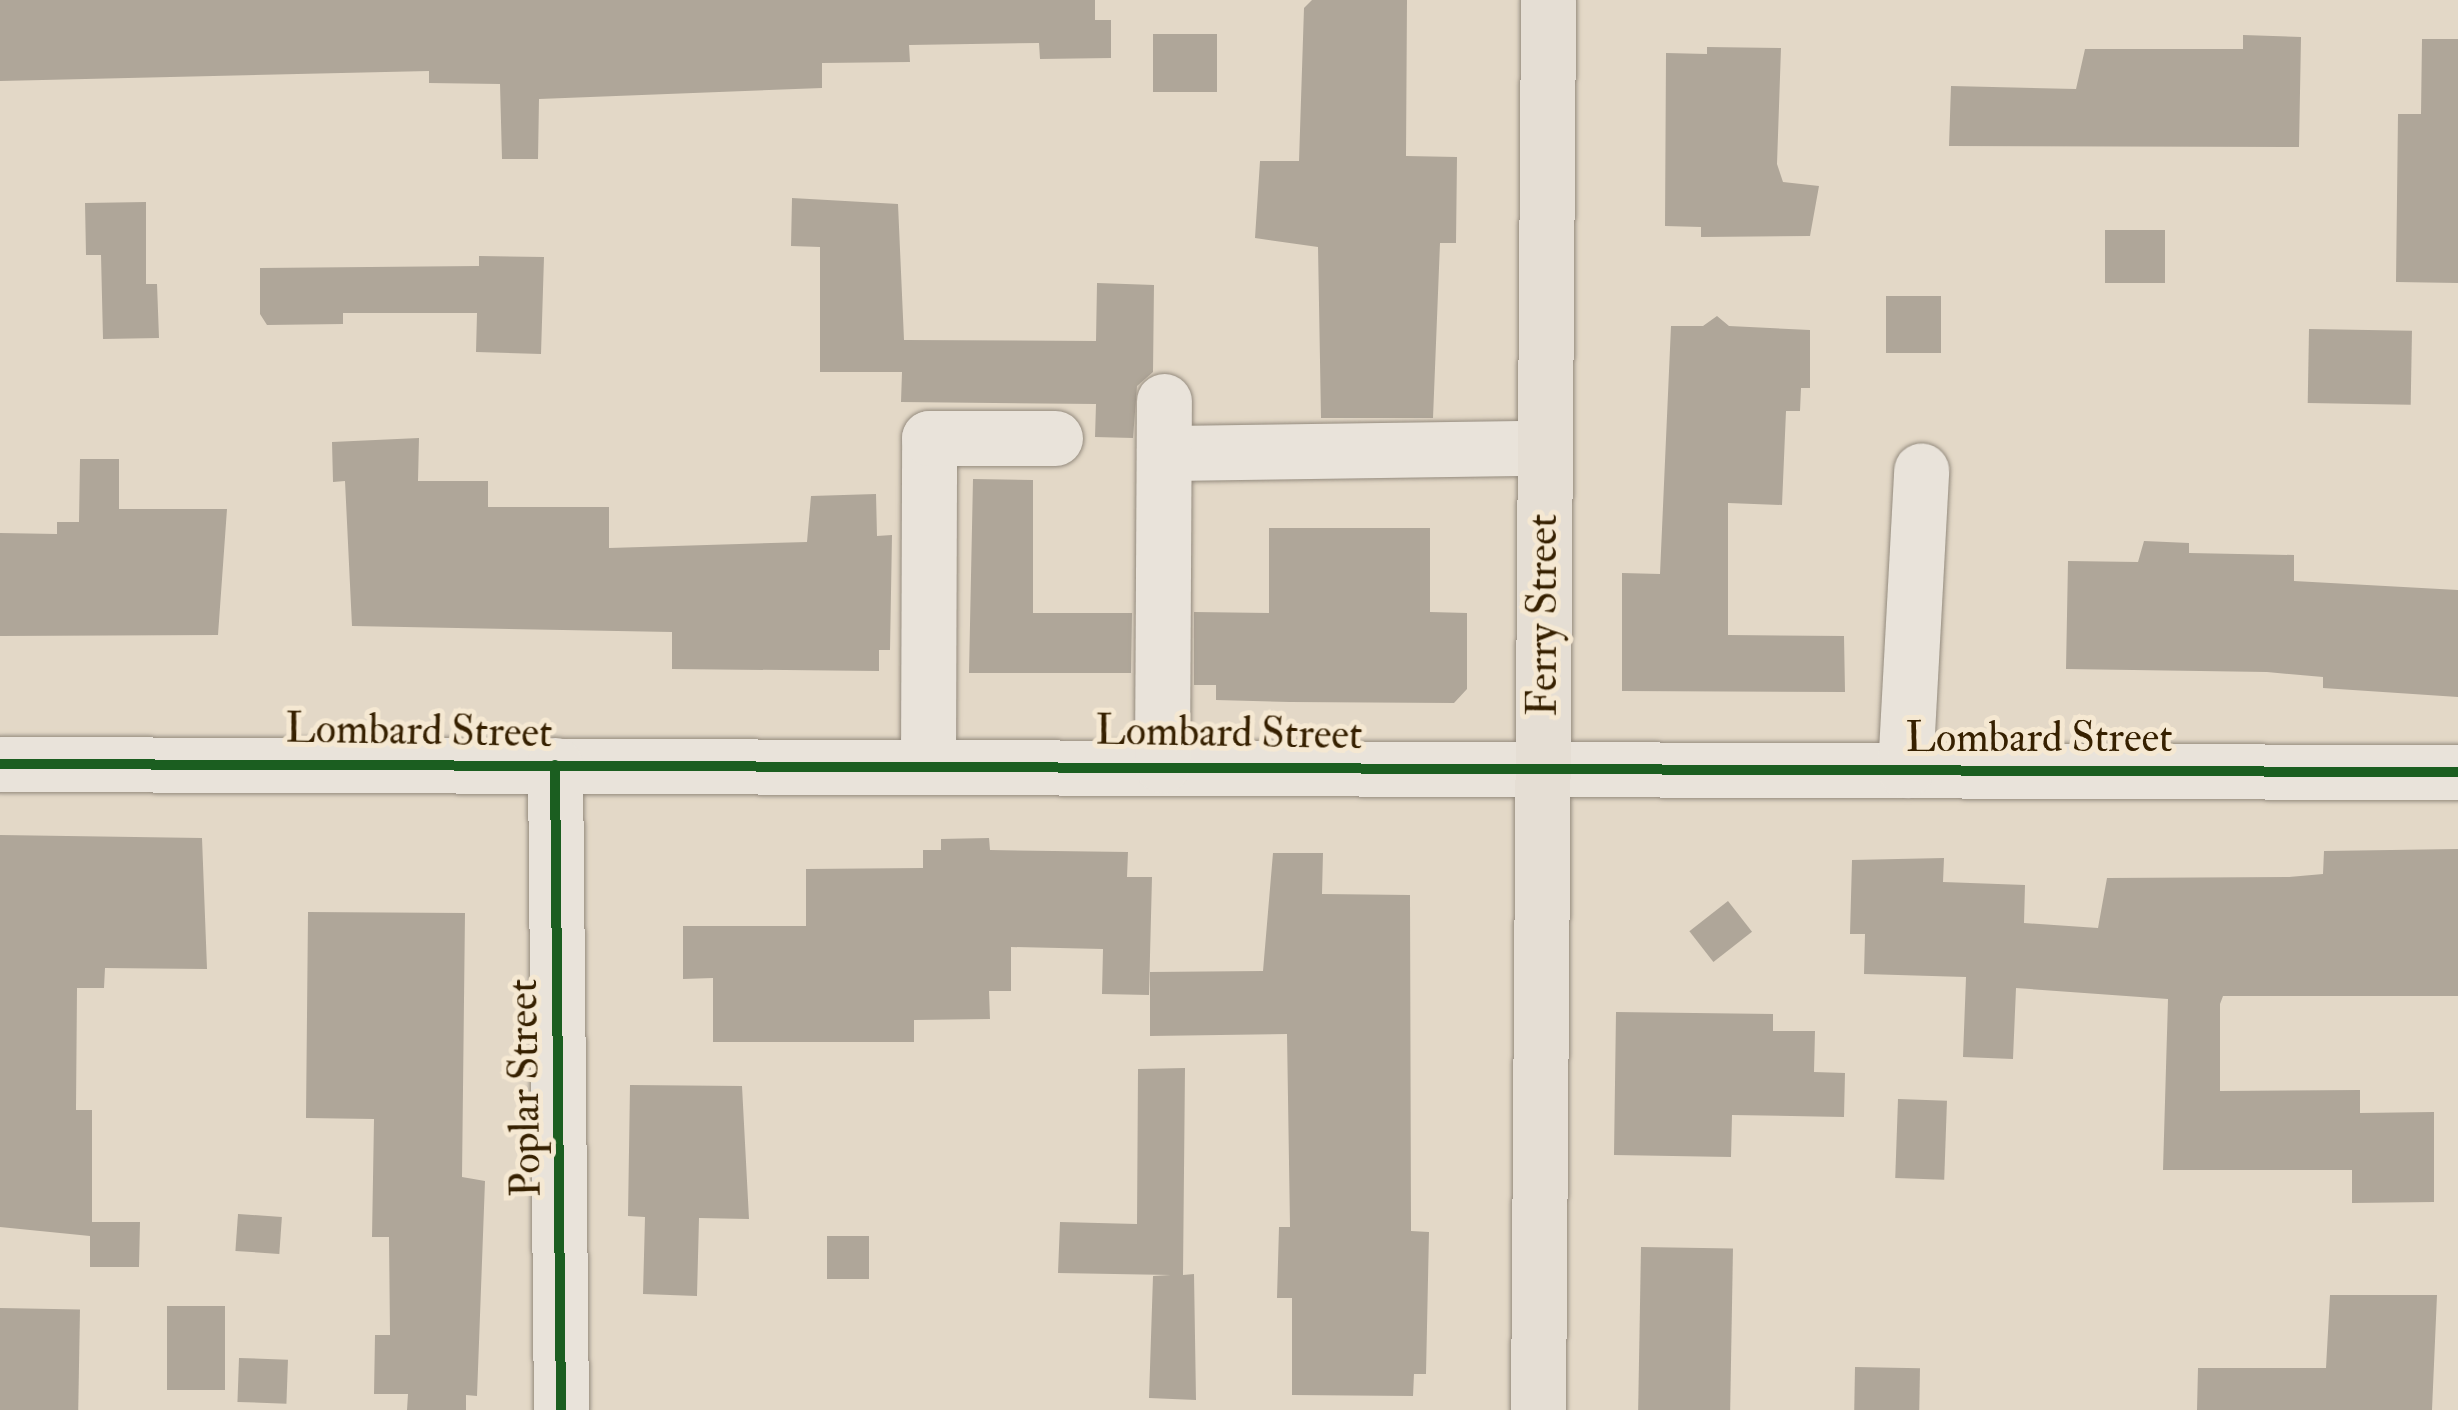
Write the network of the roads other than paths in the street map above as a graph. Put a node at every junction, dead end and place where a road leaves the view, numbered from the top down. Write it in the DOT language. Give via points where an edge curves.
graph roads {
  1 [pos="1548,0"];
  2 [pos="1055,438"];
  3 [pos="1544,448"];
  4 [pos="1921,470"];
  5 [pos="928,762"];
  6 [pos="0,764"];
  7 [pos="555,765"];
  8 [pos="1162,765"];
  9 [pos="1542,768"];
  10 [pos="1905,770"];
  11 [pos="2458,772"];
  12 [pos="561,1410"];
  13 [pos="1538,1410"];
  1 -- 3 [label="main road, Ferry Street"];
  2 -- 5 [label="street" via="928,438"];
  3 -- 8 [label="street" via="1407,450 1164,427"];
  3 -- 9 [label="main road, Ferry Street"];
  4 -- 10 [label="street"];
  5 -- 7 [label="street, Lombard Street"];
  5 -- 8 [label="street, Lombard Street"];
  6 -- 7 [label="street, Lombard Street"];
  7 -- 12 [label="street, Poplar Street"];
  8 -- 9 [label="street, Lombard Street"];
  9 -- 10 [label="street, Lombard Street"];
  9 -- 13 [label="main road, Ferry Street"];
  10 -- 11 [label="street, Lombard Street"];
}
